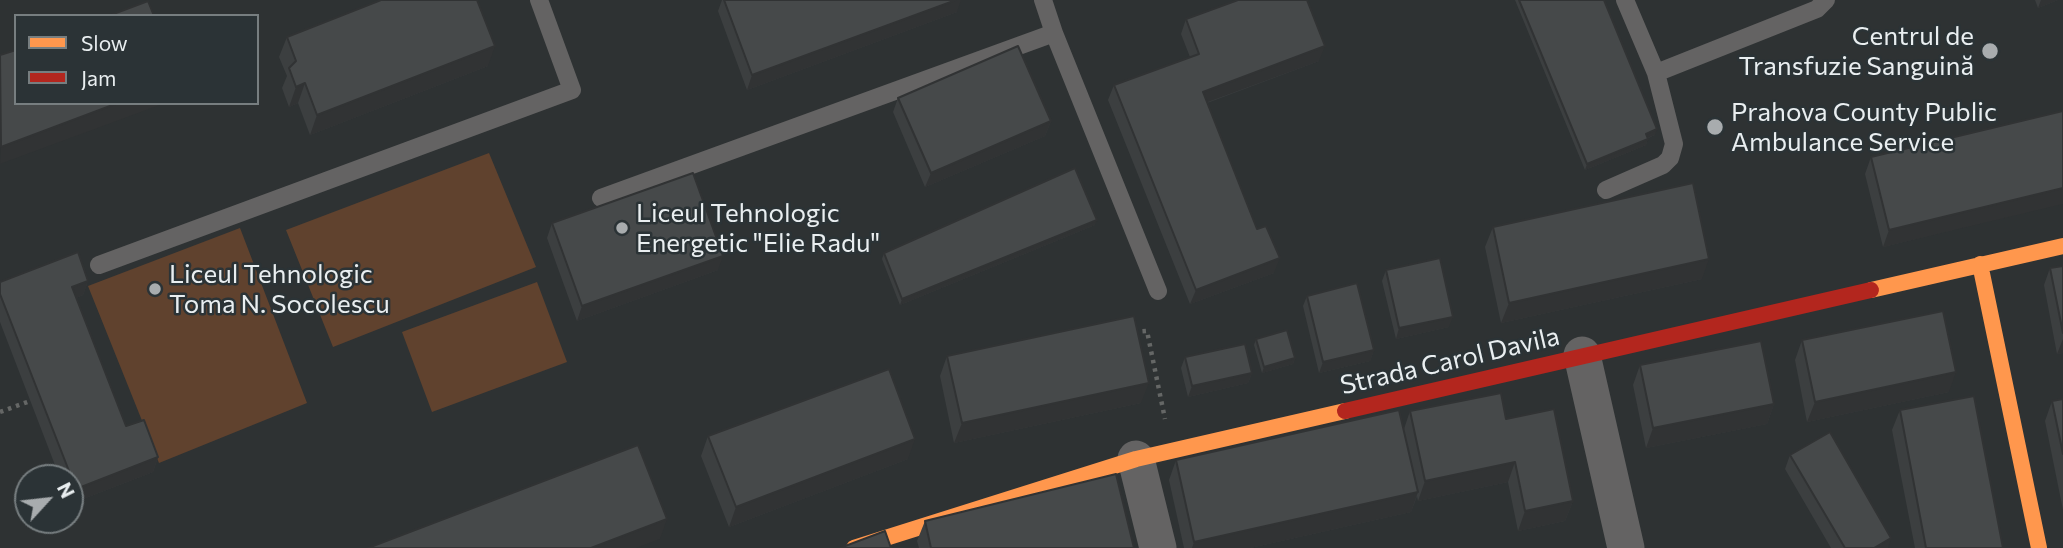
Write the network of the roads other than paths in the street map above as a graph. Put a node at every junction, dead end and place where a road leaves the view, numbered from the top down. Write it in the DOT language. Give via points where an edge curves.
graph roads {
  1 [pos="538,0"];
  2 [pos="1042,0"];
  3 [pos="1625,0"];
  4 [pos="1826,0"];
  5 [pos="1054,33"];
  6 [pos="1656,73"];
  7 [pos="1606,190"];
  8 [pos="601,198"];
  9 [pos="2063,246"];
  10 [pos="1980,264"];
  11 [pos="99,265"];
  12 [pos="1158,291"];
  13 [pos="1583,355"];
  14 [pos="1136,459"];
  15 [pos="898,541"];
  16 [pos="854,548"];
  17 [pos="1158,548"];
  18 [pos="1626,548"];
  19 [pos="2039,548"];
  1 -- 11 [label="lane" via="572,90"];
  2 -- 5 [label="lane"];
  3 -- 6 [label="lane"];
  4 -- 6 [label="lane" via="1817,9"];
  5 -- 8 [label="lane"];
  5 -- 12 [label="lane"];
  6 -- 7 [label="lane" via="1674,144 1670,158"];
  9 -- 10 [label="street, Strada Carol Davila"];
  10 -- 13 [label="street, Strada Carol Davila"];
  10 -- 19 [label="street"];
  13 -- 14 [label="street, Strada Carol Davila"];
  13 -- 18 [label="street"];
  14 -- 15 [label="street, Strada Carol Davila"];
  14 -- 17 [label="street"];
  15 -- 16 [label="street, Strada Carol Davila"];
}
